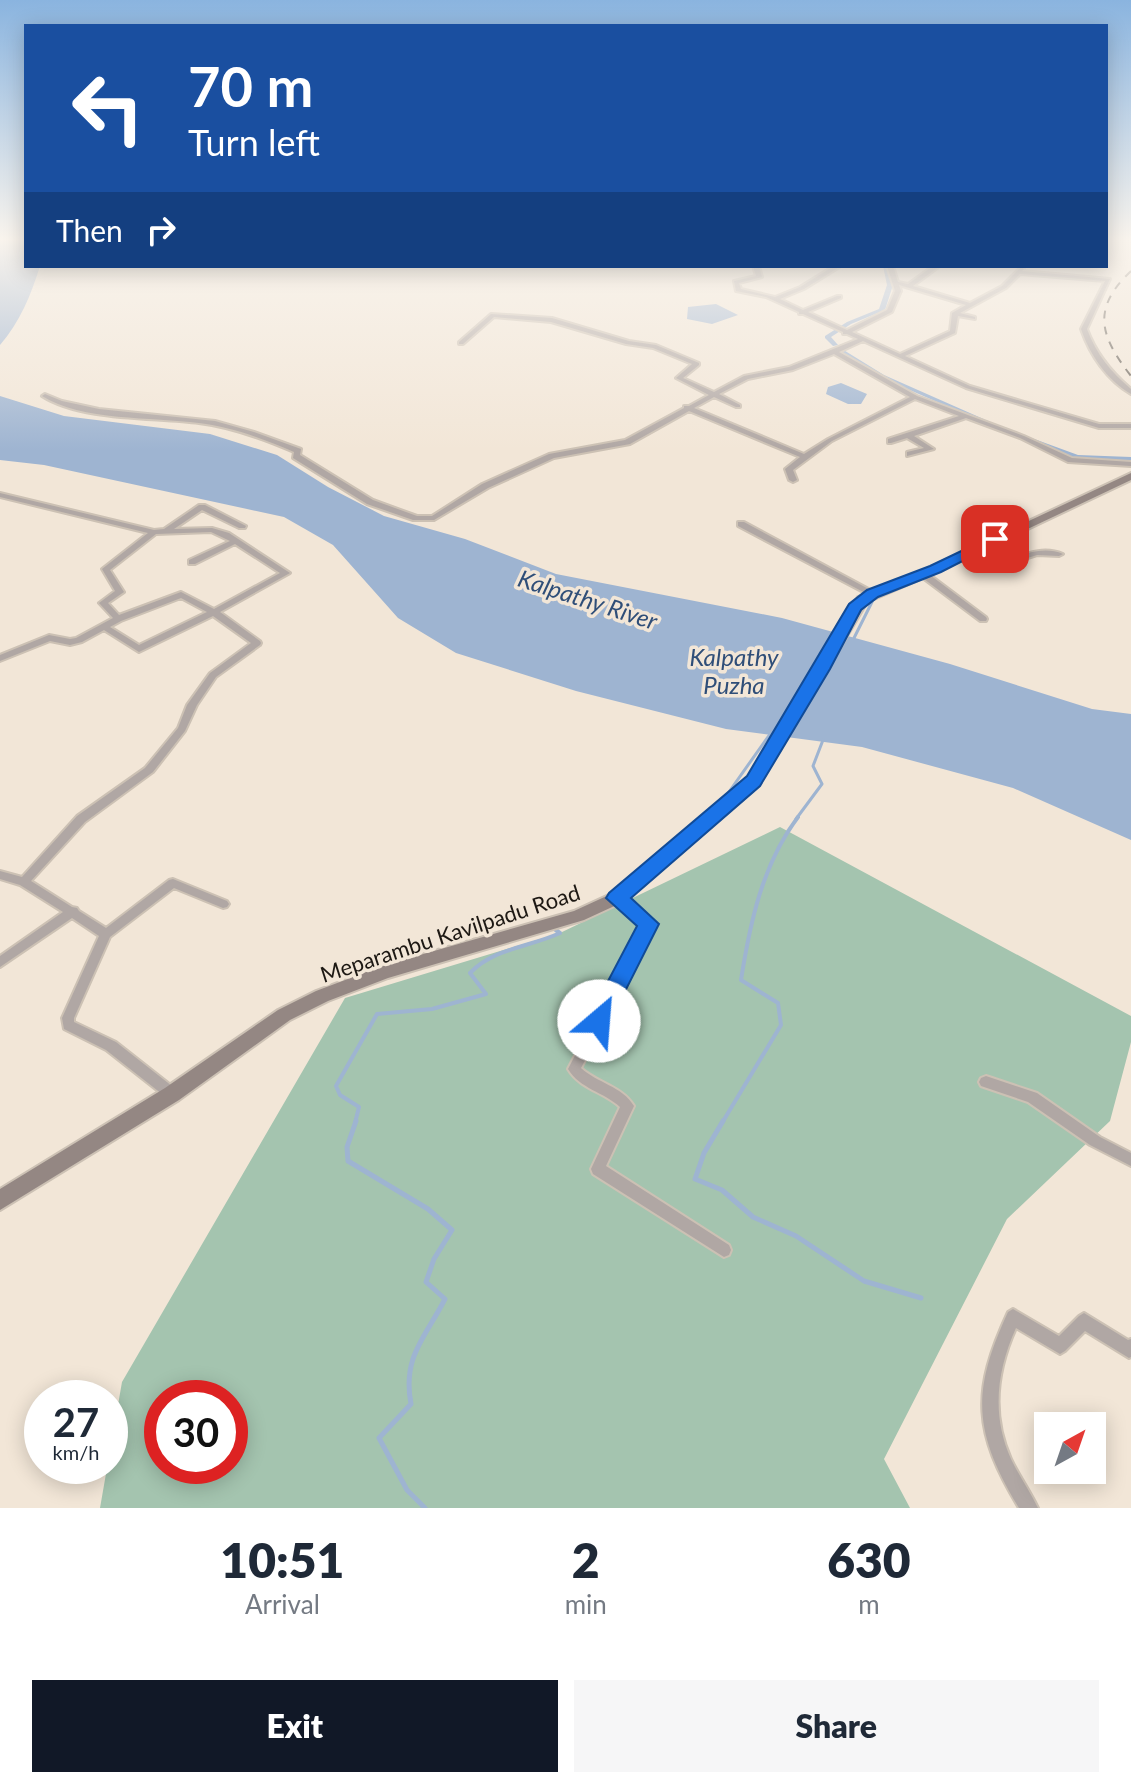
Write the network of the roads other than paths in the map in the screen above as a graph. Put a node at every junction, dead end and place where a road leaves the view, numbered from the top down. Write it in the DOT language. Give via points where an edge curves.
graph roads {
  1 [pos="796,310"];
  2 [pos="807,310"];
  3 [pos="890,310"];
  4 [pos="961,310"];
  5 [pos="1093,310"];
  6 [pos="801,313"];
  7 [pos="955,313"];
  8 [pos="973,318"];
  9 [pos="845,333"];
  10 [pos="862,339"];
  11 [pos="461,343"];
  12 [pos="834,352"];
  13 [pos="900,356"];
  14 [pos="1131,392"];
  15 [pos="711,394"];
  16 [pos="45,396"];
  17 [pos="915,397"];
  18 [pos="738,406"];
  19 [pos="686,407"];
  20 [pos="966,416"];
  21 [pos="1131,426"];
  22 [pos="908,436"];
  23 [pos="891,441"];
  24 [pos="910,454"];
  25 [pos="805,457"];
  26 [pos="1131,464"];
  27 [pos="1131,476"];
  28 [pos="793,480"];
  29 [pos="0,495"];
  30 [pos="741,524"];
  31 [pos="165,531"];
  32 [pos="154,532"];
  33 [pos="226,535"];
  34 [pos="236,541"];
  35 [pos="979,547"];
  36 [pos="1059,554"];
  37 [pos="192,562"];
  38 [pos="923,574"];
  39 [pos="872,593"];
  40 [pos="214,612"];
  41 [pos="118,619"];
  42 [pos="983,619"];
  43 [pos="105,627"];
  44 [pos="0,658"];
  45 [pos="0,875"];
  46 [pos="24,882"];
  47 [pos="617,898"];
  48 [pos="223,904"];
  49 [pos="73,911"];
  50 [pos="106,934"];
  51 [pos="0,962"];
  52 [pos="986,1082"];
  53 [pos="172,1094"];
  54 [pos="1131,1160"];
  55 [pos="0,1200"];
  56 [pos="724,1250"];
  57 [pos="1130,1350"];
  58 [pos="1029,1508"];
  1 -- 6 [label="street"];
  2 -- 6 [label="street"];
  3 -- 9 [label="street"];
  4 -- 7 [label="street"];
  5 -- 14 [label="street" via="1084,329 1088,344 1106,371"];
  6 -- 9 [label="street"];
  7 -- 8 [label="street"];
  7 -- 13 [label="street" via="953,332"];
  9 -- 10 [label="street"];
  10 -- 12 [label="street"];
  10 -- 13 [label="street"];
  11 -- 15 [label="street" via="493,315 552,320 654,346 697,364 679,378"];
  12 -- 15 [label="street" via="791,369 746,377"];
  12 -- 17 [label="street"];
  13 -- 21 [label="street" via="968,387 1099,426"];
  15 -- 18 [label="street"];
  15 -- 19 [label="street"];
  16 -- 19 [label="street" via="240,431 298,451 296,456 321,475 370,502 416,518 434,518 485,486 552,456 627,442"];
  17 -- 20 [label="street"];
  17 -- 25 [label="street"];
  19 -- 25 [label="street"];
  20 -- 22 [label="street"];
  20 -- 26 [label="street" via="1071,460"];
  22 -- 23 [label="street"];
  22 -- 24 [label="street" via="930,449"];
  25 -- 28 [label="street" via="789,469"];
  27 -- 35 [label="main road, Meparambu Kavilpadu Road"];
  29 -- 32 [label="street"];
  30 -- 39 [label="street"];
  31 -- 32 [label="street"];
  31 -- 33 [label="street" via="212,530"];
  31 -- 33 [label="street" via="202,507 242,526"];
  32 -- 41 [label="street" via="106,569 120,592 103,603"];
  33 -- 34 [label="street"];
  34 -- 37 [label="street"];
  34 -- 40 [label="street" via="286,573"];
  35 -- 36 [label="street" via="1012,561 1036,553"];
  35 -- 38 [label="main road, Meparambu Kavilpadu Road"];
  38 -- 39 [label="main road, Meparambu Kavilpadu Road"];
  38 -- 42 [label="street"];
  39 -- 47 [label="main road, Meparambu Kavilpadu Road" via="854,607 754,781"];
  40 -- 41 [label="street" via="181,595"];
  40 -- 43 [label="street" via="139,649"];
  40 -- 46 [label="street" via="257,643 213,675 182,729 149,770 81,819"];
  41 -- 43 [label="street"];
  43 -- 44 [label="street" via="70,642 49,638"];
  45 -- 46 [label="street"];
  46 -- 49 [label="street"];
  47 -- 53 [label="main road, Meparambu Kavilpadu Road" via="578,916 398,968 322,996 284,1015"];
  47 -- 56 [label="street" via="649,924 574,1069 580,1078 619,1095 627,1106 598,1169"];
  48 -- 50 [label="street" via="173,883"];
  49 -- 50 [label="street"];
  49 -- 51 [label="street"];
  50 -- 53 [label="street" via="68,1025 111,1046"];
  52 -- 54 [label="street" via="1032,1097"];
  53 -- 55 [label="main road, Meparambu Kavilpadu Road"];
  57 -- 58 [label="street" via="1084,1321 1060,1346 1013,1317 995,1352 988,1393 994,1441"];
}
